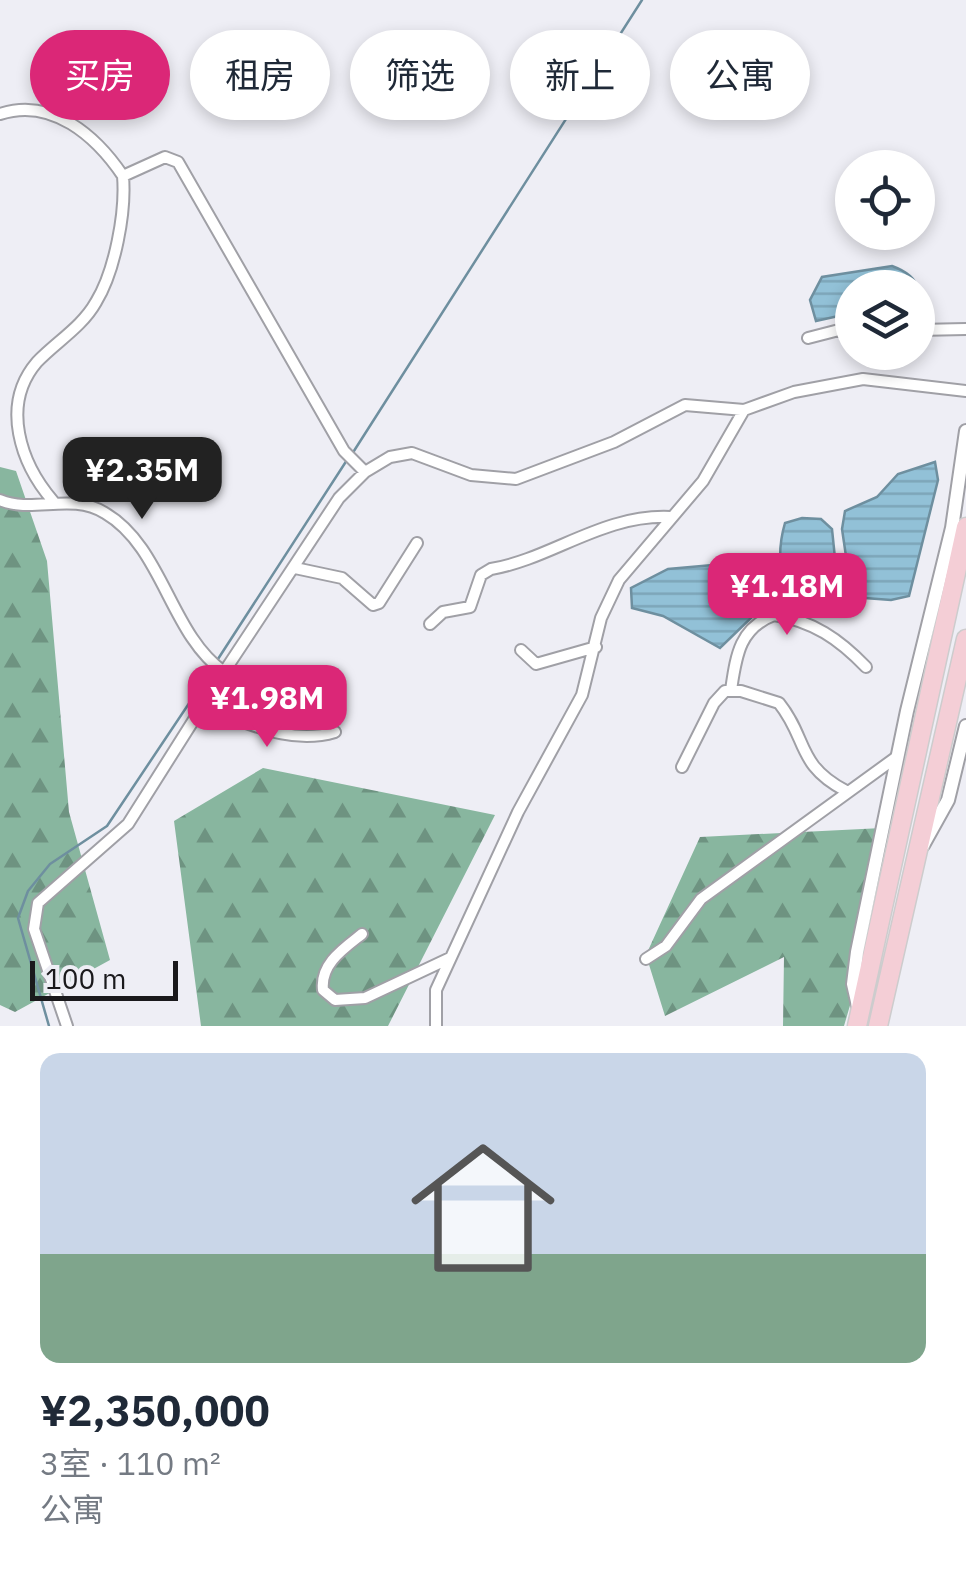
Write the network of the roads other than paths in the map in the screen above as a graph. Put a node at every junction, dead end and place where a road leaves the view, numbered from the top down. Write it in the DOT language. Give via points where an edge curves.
graph roads {
  1 [pos="0,114"];
  2 [pos="123,176"];
  3 [pos="966,329"];
  4 [pos="935,330"];
  5 [pos="835,331"];
  6 [pos="808,338"];
  7 [pos="966,391"];
  8 [pos="744,410"];
  9 [pos="966,431"];
  10 [pos="361,468"];
  11 [pos="0,500"];
  12 [pos="53,501"];
  13 [pos="670,517"];
  14 [pos="966,527"];
  15 [pos="417,543"];
  16 [pos="295,568"];
  17 [pos="430,624"];
  18 [pos="966,640"];
  19 [pos="596,647"];
  20 [pos="521,650"];
  21 [pos="866,667"];
  22 [pos="222,671"];
  23 [pos="731,690"];
  24 [pos="202,707"];
  25 [pos="966,726"];
  26 [pos="335,732"];
  27 [pos="898,756"];
  28 [pos="682,767"];
  29 [pos="846,791"];
  30 [pos="922,847"];
  31 [pos="362,934"];
  32 [pos="450,958"];
  33 [pos="646,960"];
  34 [pos="858,1021"];
  35 [pos="67,1026"];
  36 [pos="436,1026"];
  37 [pos="878,1026"];
  1 -- 2 [label="street" via="50,112 92,140"];
  2 -- 10 [label="street" via="165,157 178,162 344,450"];
  2 -- 12 [label="street" via="110,264 96,302 38,362 22,391 20,444"];
  3 -- 4 [label="street"];
  5 -- 6 [label="street"];
  7 -- 8 [label="street" via="863,379"];
  8 -- 10 [label="street" via="685,404 614,442 516,479 472,475 412,453"];
  8 -- 13 [label="street" via="703,481"];
  9 -- 27 [label="street" via="952,528"];
  10 -- 16 [label="street"];
  11 -- 12 [label="street" via="17,506"];
  12 -- 22 [label="street" via="109,515"];
  13 -- 17 [label="street" via="584,532 491,569 481,575 470,607 444,612"];
  13 -- 19 [label="street" via="619,580"];
  14 -- 34 [label="highway"];
  15 -- 16 [label="street" via="373,606 342,578"];
  16 -- 22 [label="street"];
  18 -- 30 [label="highway"];
  19 -- 20 [label="street" via="536,664"];
  19 -- 32 [label="street" via="582,695"];
  21 -- 23 [label="street" via="819,628 774,615 744,637"];
  22 -- 24 [label="street"];
  23 -- 28 [label="street" via="714,703"];
  23 -- 29 [label="street" via="779,703 812,766"];
  24 -- 26 [label="street" via="286,736"];
  24 -- 35 [label="street" via="128,824 38,903 34,929"];
  25 -- 30 [label="street" via="948,800"];
  27 -- 29 [label="street"];
  27 -- 34 [label="street" via="853,972"];
  29 -- 33 [label="street" via="701,899 666,946"];
  30 -- 37 [label="highway"];
  31 -- 32 [label="street" via="338,952 323,976 323,990 335,1000 365,998"];
  32 -- 36 [label="street" via="436,990"];
}
